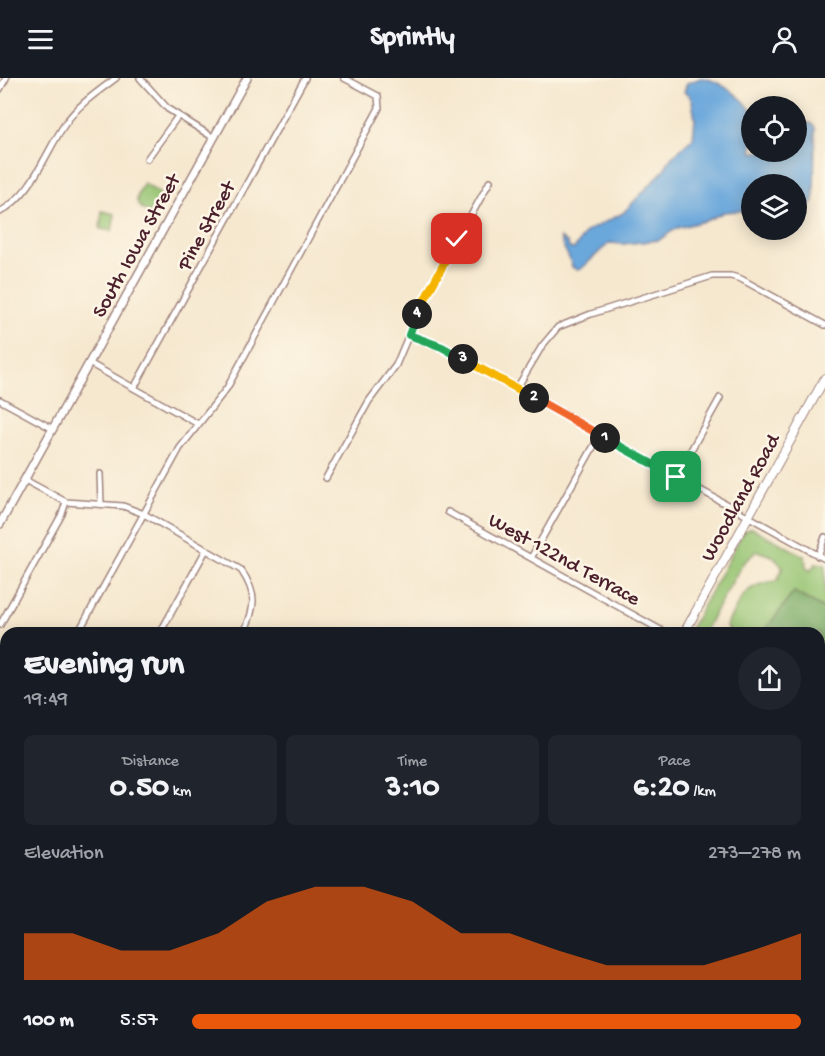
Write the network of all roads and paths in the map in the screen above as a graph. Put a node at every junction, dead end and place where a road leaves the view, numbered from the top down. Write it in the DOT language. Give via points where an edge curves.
graph roads {
  1 [pos="6,78"];
  2 [pos="116,78"];
  3 [pos="140,78"];
  4 [pos="247,78"];
  5 [pos="305,78"];
  6 [pos="344,78"];
  7 [pos="0,90"];
  8 [pos="178,116"];
  9 [pos="214,138"];
  10 [pos="147,159"];
  11 [pos="490,181"];
  12 [pos="0,212"];
  13 [pos="825,325"];
  14 [pos="409,335"];
  15 [pos="89,363"];
  16 [pos="825,378"];
  17 [pos="134,388"];
  18 [pos="517,388"];
  19 [pos="720,398"];
  20 [pos="0,400"];
  21 [pos="198,424"];
  22 [pos="53,429"];
  23 [pos="600,435"];
  24 [pos="100,474"];
  25 [pos="676,477"];
  26 [pos="326,478"];
  27 [pos="25,480"];
  28 [pos="66,502"];
  29 [pos="101,504"];
  30 [pos="448,512"];
  31 [pos="144,514"];
  32 [pos="748,517"];
  33 [pos="0,524"];
  34 [pos="825,537"];
  35 [pos="206,550"];
  36 [pos="818,556"];
  37 [pos="531,558"];
  38 [pos="825,559"];
  39 [pos="0,625"];
  40 [pos="81,627"];
  41 [pos="163,627"];
  42 [pos="247,627"];
  43 [pos="655,627"];
  44 [pos="687,627"];
  1 -- 7 [label="street"];
  2 -- 12 [label="street" via="78,108 63,126 30,186"];
  3 -- 8 [label="street"];
  4 -- 9 [label="street, South Iowa Street"];
  5 -- 17 [label="street, Pine Street"];
  6 -- 21 [label="street" via="378,96 379,108 227,388"];
  8 -- 9 [label="street"];
  8 -- 10 [label="street"];
  9 -- 15 [label="street, South Iowa Street"];
  11 -- 14 [label="street"];
  13 -- 18 [label="street" via="751,284 731,276 712,276 558,327"];
  14 -- 18 [label="street" via="442,347"];
  14 -- 26 [label="street" via="396,364 369,401"];
  15 -- 17 [label="street"];
  15 -- 22 [label="street, South Iowa Street"];
  16 -- 32 [label="main road, Woodland Road"];
  17 -- 21 [label="street"];
  18 -- 23 [label="street"];
  19 -- 25 [label="street"];
  20 -- 22 [label="street"];
  21 -- 31 [label="street"];
  22 -- 27 [label="street, South Iowa Street"];
  23 -- 25 [label="street"];
  23 -- 37 [label="street"];
  24 -- 29 [label="street"];
  25 -- 32 [label="street"];
  27 -- 28 [label="street"];
  27 -- 33 [label="street, South Iowa Street"];
  28 -- 29 [label="street"];
  28 -- 39 [label="street"];
  29 -- 31 [label="street" via="123,506"];
  30 -- 37 [label="street, West 122nd Terrace"];
  31 -- 35 [label="street"];
  31 -- 40 [label="street"];
  32 -- 36 [label="street"];
  32 -- 44 [label="main road, Woodland Road"];
  34 -- 36 [label="street"];
  35 -- 41 [label="street"];
  35 -- 42 [label="street" via="242,570 254,593 253,613"];
  36 -- 38 [label="street"];
  37 -- 43 [label="street, West 122nd Terrace"];
}
